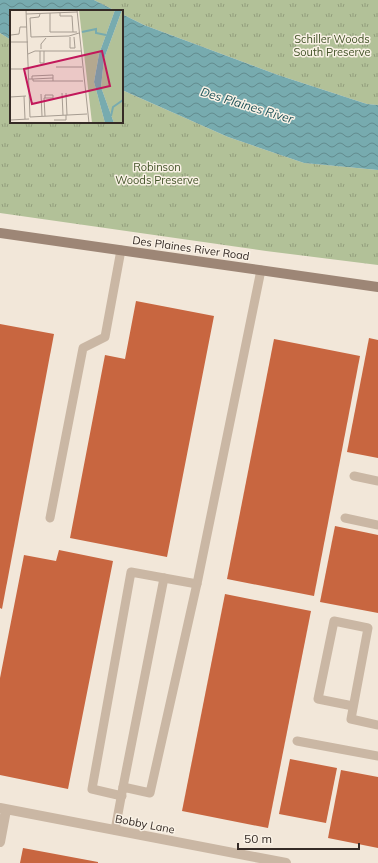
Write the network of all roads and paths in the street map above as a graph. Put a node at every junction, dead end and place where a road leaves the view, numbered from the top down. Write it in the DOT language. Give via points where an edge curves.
graph roads {
  1 [pos="0,233"];
  2 [pos="121,250"];
  3 [pos="261,270"];
  4 [pos="378,287"];
  5 [pos="354,476"];
  6 [pos="378,481"];
  7 [pos="50,518"];
  8 [pos="345,518"];
  9 [pos="378,525"];
  10 [pos="164,578"];
  11 [pos="197,584"];
  12 [pos="353,706"];
  13 [pos="378,725"];
  14 [pos="297,741"];
  15 [pos="378,756"];
  16 [pos="122,792"];
  17 [pos="3,809"];
  18 [pos="115,830"];
  19 [pos="0,842"];
  20 [pos="286,863"];
  1 -- 2 [label="main road, Des Plaines River Road"];
  2 -- 3 [label="main road, Des Plaines River Road"];
  2 -- 7 [label="lane" via="105,337 83,348"];
  3 -- 4 [label="main road, Des Plaines River Road"];
  3 -- 11 [label="lane"];
  5 -- 6 [label="lane"];
  8 -- 9 [label="lane"];
  10 -- 11 [label="lane"];
  10 -- 16 [label="lane"];
  10 -- 16 [label="lane" via="131,572 92,789"];
  11 -- 16 [label="lane" via="150,793"];
  12 -- 12 [label="lane" via="368,628 334,621 318,699"];
  12 -- 13 [label="lane" via="350,720"];
  14 -- 15 [label="lane"];
  16 -- 18 [label="lane"];
  17 -- 18 [label="street, Bobby Lane"];
  17 -- 19 [label="street"];
  18 -- 20 [label="street, Bobby Lane"];
}
